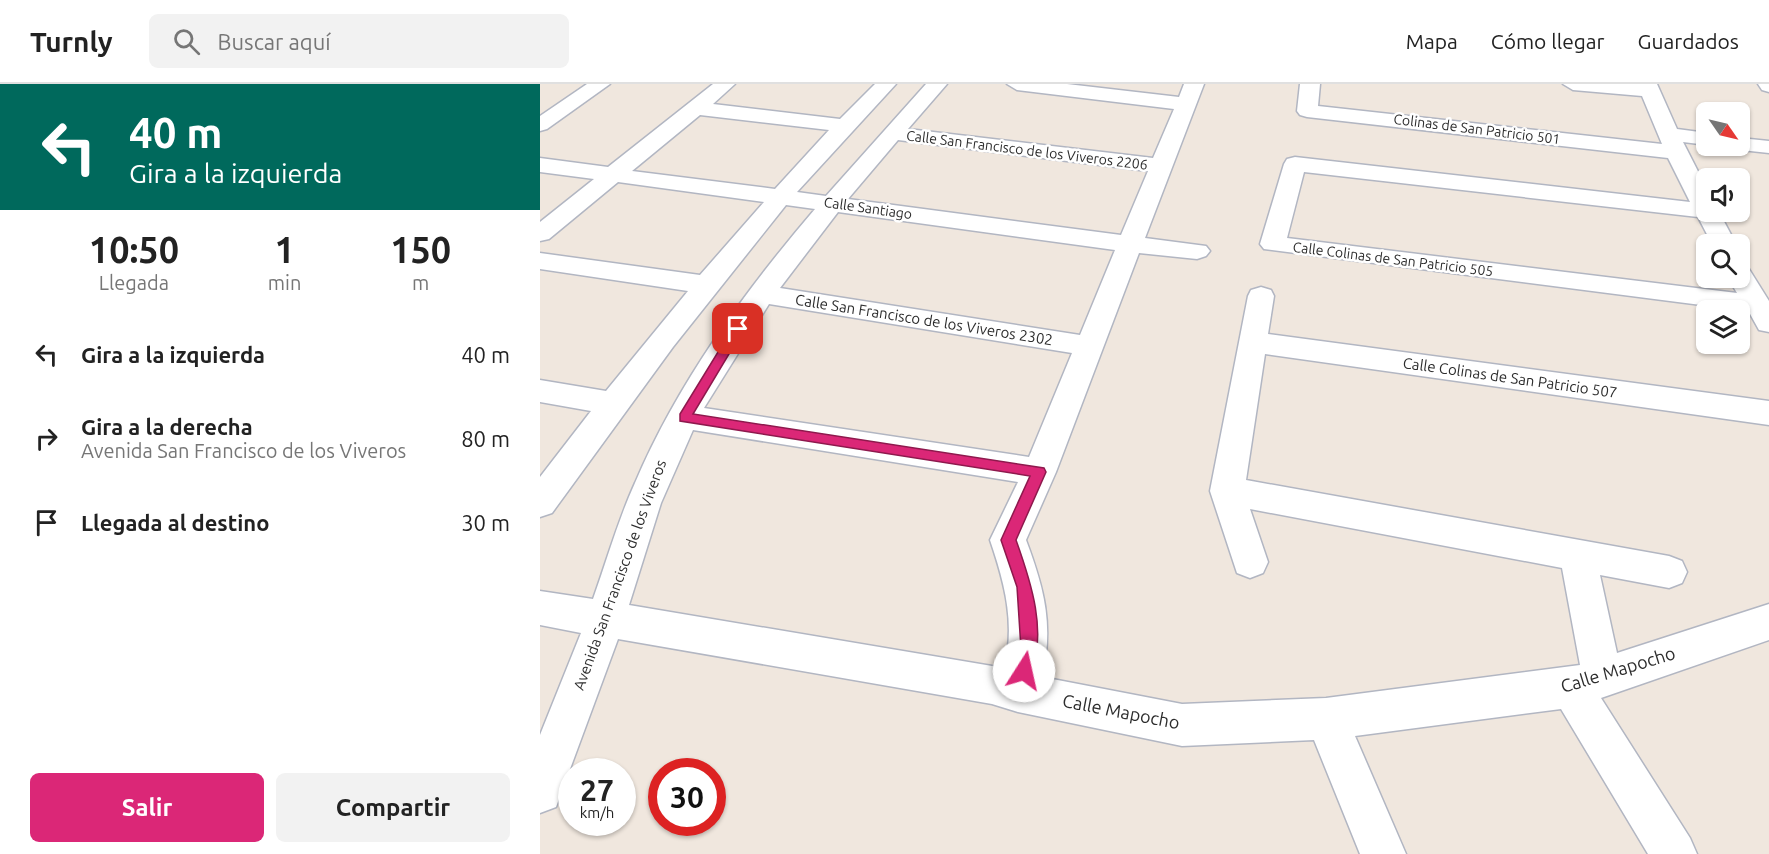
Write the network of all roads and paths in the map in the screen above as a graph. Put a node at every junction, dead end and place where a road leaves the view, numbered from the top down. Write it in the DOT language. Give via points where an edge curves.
graph roads {
  1 [pos="600,84"];
  2 [pos="726,84"];
  3 [pos="886,84"];
  4 [pos="937,84"];
  5 [pos="1017,84"];
  6 [pos="1310,84"];
  7 [pos="1573,84"];
  8 [pos="1648,88"];
  9 [pos="1190,94"];
  10 [pos="696,108"];
  11 [pos="540,125"];
  12 [pos="844,126"];
  13 [pos="892,133"];
  14 [pos="1300,137"];
  15 [pos="1696,140"];
  16 [pos="1672,143"];
  17 [pos="1750,145"];
  18 [pos="1769,147"];
  19 [pos="540,165"];
  20 [pos="1161,166"];
  21 [pos="613,174"];
  22 [pos="1696,191"];
  23 [pos="780,197"];
  24 [pos="832,203"];
  25 [pos="1696,209"];
  26 [pos="540,234"];
  27 [pos="1130,244"];
  28 [pos="1197,251"];
  29 [pos="540,261"];
  30 [pos="708,285"];
  31 [pos="1748,288"];
  32 [pos="760,294"];
  33 [pos="1261,296"];
  34 [pos="1762,313"];
  35 [pos="1252,342"];
  36 [pos="1089,346"];
  37 [pos="540,391"];
  38 [pos="613,404"];
  39 [pos="1769,413"];
  40 [pos="684,417"];
  41 [pos="1039,472"];
  42 [pos="1227,490"];
  43 [pos="540,503"];
  44 [pos="1578,555"];
  45 [pos="1250,562"];
  46 [pos="1669,572"];
  47 [pos="540,608"];
  48 [pos="606,619"];
  49 [pos="1769,622"];
  50 [pos="1586,682"];
  51 [pos="1018,692"];
  52 [pos="1326,719"];
  53 [pos="540,791"];
  54 [pos="1383,854"];
  55 [pos="1674,854"];
  1 -- 11 [label="street"];
  2 -- 10 [label="street"];
  3 -- 12 [label="street"];
  4 -- 13 [label="street, Avenida San Francisco de los Viveros"];
  5 -- 9 [label="street"];
  6 -- 14 [label="street"];
  7 -- 8 [label="street"];
  8 -- 16 [label="street"];
  9 -- 20 [label="street"];
  10 -- 12 [label="street"];
  10 -- 21 [label="street"];
  12 -- 23 [label="street"];
  13 -- 20 [label="street, Calle San Francisco de los Viveros 2206"];
  13 -- 24 [label="street, Avenida San Francisco de los Viveros"];
  14 -- 16 [label="street, Colinas de San Patricio 501"];
  14 -- 25 [label="street"];
  14 -- 34 [label="street, Calle Colinas de San Patricio 505" via="1273,244"];
  15 -- 16 [label="street, Colinas de San Patricio 501"];
  16 -- 22 [label="street"];
  17 -- 18 [label="street"];
  19 -- 21 [label="street, Calle Santiago"];
  20 -- 27 [label="street"];
  21 -- 23 [label="street, Calle Santiago"];
  21 -- 26 [label="street"];
  23 -- 24 [label="street, Calle Santiago"];
  23 -- 30 [label="street"];
  24 -- 27 [label="street, Calle Santiago"];
  24 -- 32 [label="street, Avenida San Francisco de los Viveros"];
  27 -- 28 [label="street, Calle Santiago"];
  27 -- 36 [label="street"];
  29 -- 30 [label="street"];
  30 -- 38 [label="street"];
  31 -- 34 [label="street"];
  32 -- 36 [label="street, Calle San Francisco de los Viveros 2302"];
  32 -- 40 [label="street, Avenida San Francisco de los Viveros"];
  33 -- 35 [label="street"];
  35 -- 39 [label="street, Calle Colinas de San Patricio 507"];
  35 -- 42 [label="street"];
  36 -- 41 [label="street"];
  37 -- 38 [label="street"];
  38 -- 43 [label="street"];
  40 -- 41 [label="street"];
  40 -- 48 [label="street, Avenida San Francisco de los Viveros" via="657,469"];
  41 -- 51 [label="street" via="1008,540 1025,587 1029,639"];
  42 -- 44 [label="street"];
  42 -- 45 [label="street"];
  44 -- 46 [label="street"];
  44 -- 50 [label="street"];
  47 -- 48 [label="street, Calle Mapocho"];
  48 -- 51 [label="street, Calle Mapocho" via="992,684"];
  48 -- 53 [label="street, Avenida San Francisco de los Viveros"];
  49 -- 50 [label="street, Calle Mapocho"];
  50 -- 52 [label="street, Calle Mapocho"];
  50 -- 55 [label="street"];
  51 -- 52 [label="street, Calle Mapocho" via="1182,725"];
  52 -- 54 [label="street"];
}
